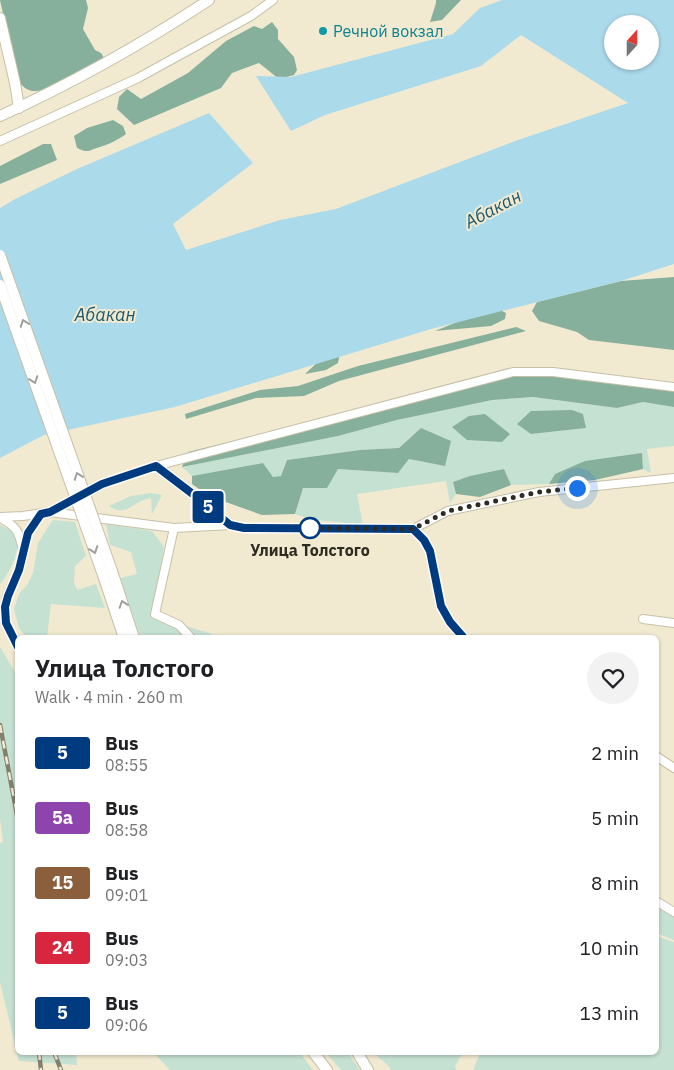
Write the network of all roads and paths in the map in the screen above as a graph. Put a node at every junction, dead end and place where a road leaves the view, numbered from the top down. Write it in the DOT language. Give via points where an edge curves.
graph roads {
  1 [pos="209,0"];
  2 [pos="273,0"];
  3 [pos="0,18"];
  4 [pos="0,47"];
  5 [pos="19,108"];
  6 [pos="0,116"];
  7 [pos="0,141"];
  8 [pos="0,255"];
  9 [pos="0,284"];
  10 [pos="674,387"];
  11 [pos="156,466"];
  12 [pos="674,478"];
  13 [pos="50,512"];
  14 [pos="41,514"];
  15 [pos="0,517"];
  16 [pos="230,525"];
  17 [pos="174,528"];
  18 [pos="413,529"];
  19 [pos="23,552"];
  20 [pos="107,573"];
  21 [pos="0,614"];
  22 [pos="644,619"];
  23 [pos="6,623"];
  24 [pos="674,623"];
  25 [pos="123,635"];
  26 [pos="133,635"];
  27 [pos="188,635"];
  28 [pos="461,635"];
  29 [pos="15,642"];
  30 [pos="659,758"];
  31 [pos="674,768"];
  32 [pos="659,902"];
  33 [pos="674,912"];
  34 [pos="315,1055"];
  35 [pos="359,1055"];
  36 [pos="366,1055"];
  37 [pos="327,1070"];
  38 [pos="368,1070"];
  39 [pos="375,1070"];
  1 -- 5 [label="main road" via="91,71"];
  2 -- 7 [label="street" via="251,16 138,78"];
  3 -- 5 [label="main road"];
  4 -- 5 [label="main road" via="9,85"];
  5 -- 6 [label="main road"];
  20 -- 8 [label="main road, one-way, bridge"];
  9 -- 20 [label="main road, one-way, bridge"];
  10 -- 11 [label="street" via="553,372 512,372"];
  11 -- 13 [label="street" via="102,484"];
  11 -- 16 [label="street"];
  12 -- 18 [label="street" via="539,492 448,511"];
  13 -- 14 [label="street"];
  13 -- 17 [label="street"];
  14 -- 15 [label="street"];
  14 -- 19 [label="street" via="28,533"];
  15 -- 19 [label="street" via="11,523 20,534"];
  16 -- 17 [label="street"];
  16 -- 18 [label="street" via="244,528"];
  17 -- 27 [label="street" via="154,614 179,625"];
  18 -- 28 [label="street" via="430,551 441,606"];
  19 -- 23 [label="street" via="5,607"];
  20 -- 25 [label="main road"];
  26 -- 20 [label="main road, one-way"];
  21 -- 23 [label="street"];
  22 -- 24 [label="street"];
  23 -- 29 [label="street"];
  30 -- 31 [label="street"];
  32 -- 33 [label="street"];
  34 -- 37 [label="main road"];
  35 -- 38 [label="main road"];
  36 -- 39 [label="main road"];
}
